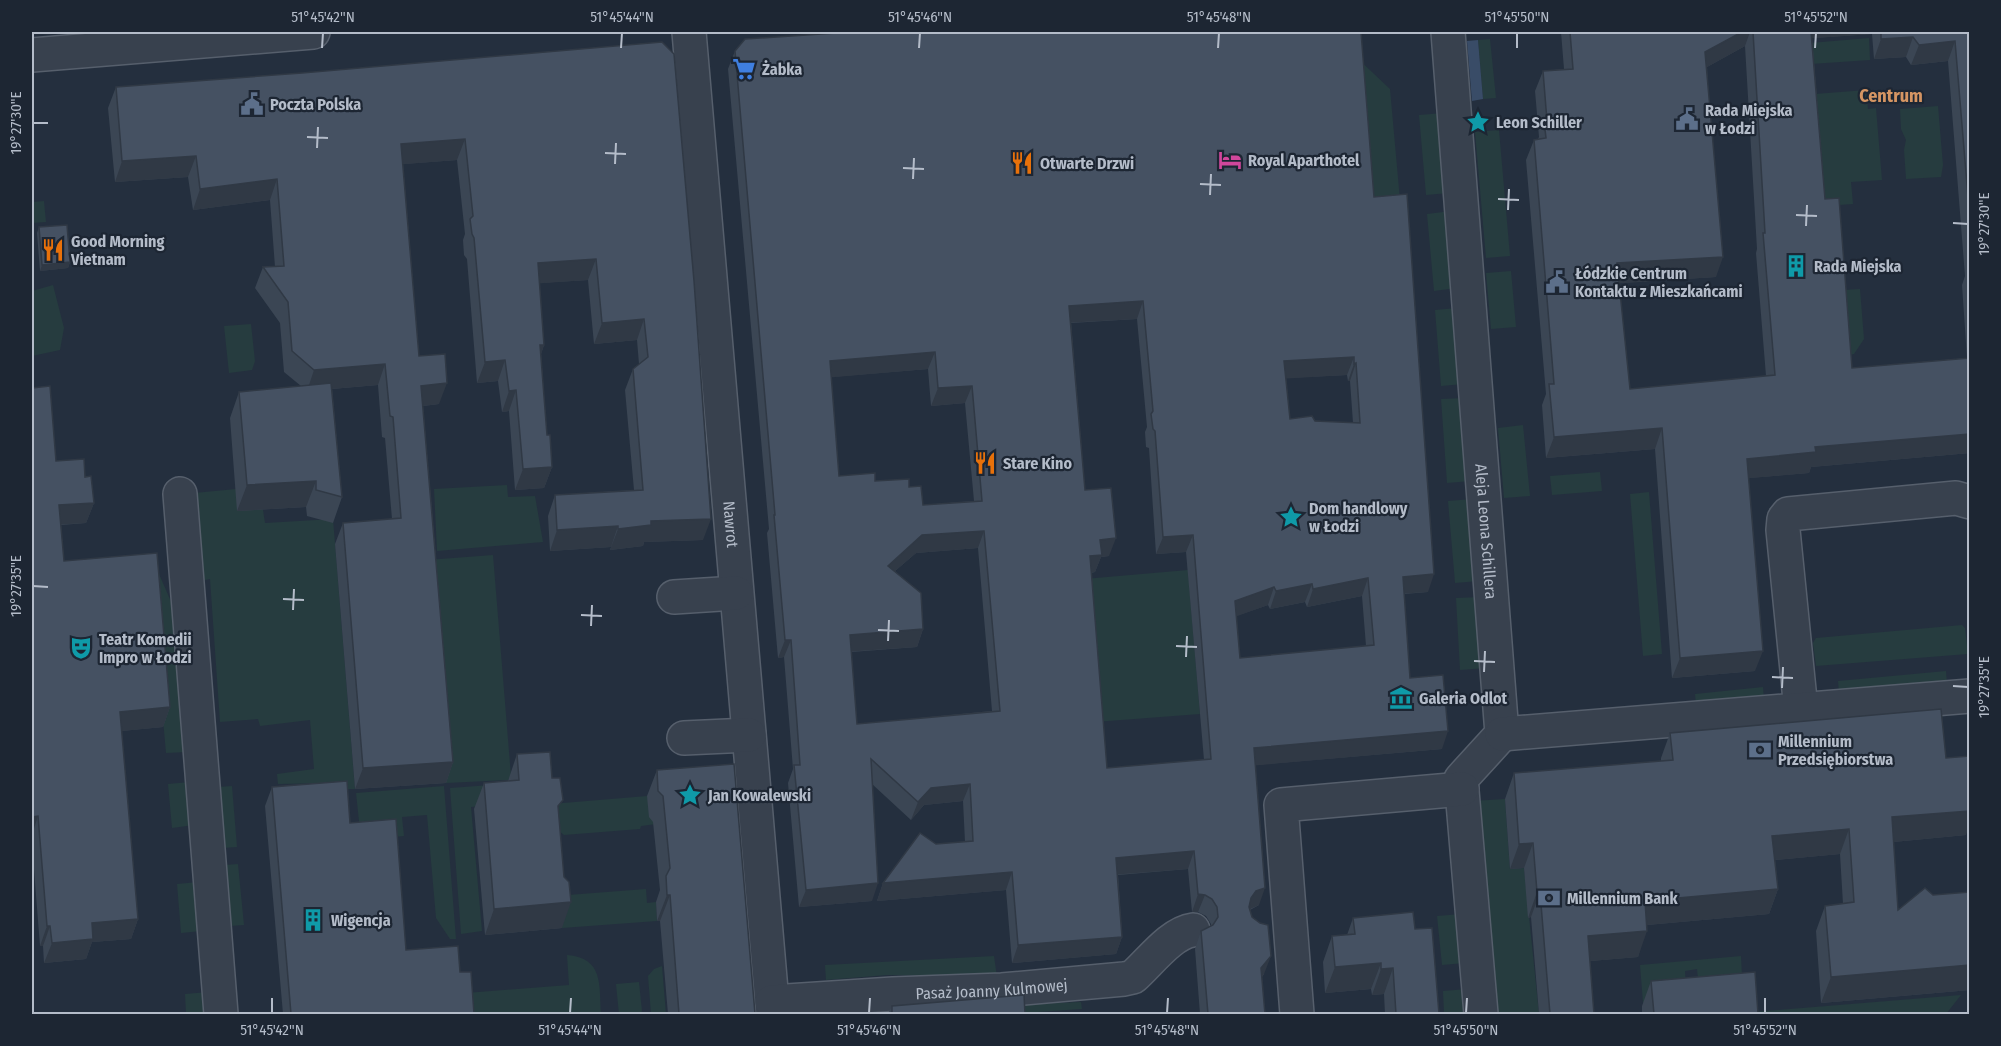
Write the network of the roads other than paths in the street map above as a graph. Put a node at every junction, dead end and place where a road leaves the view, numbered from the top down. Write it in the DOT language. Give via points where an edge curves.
graph roads {
  1 [pos="313,32"];
  2 [pos="689,32"];
  3 [pos="1448,32"];
  4 [pos="238,35"];
  5 [pos="32,55"];
  6 [pos="180,494"];
  7 [pos="1970,502"];
  8 [pos="736,593"];
  9 [pos="674,597"];
  10 [pos="1970,696"];
  11 [pos="1801,710"];
  12 [pos="1502,734"];
  13 [pos="749,735"];
  14 [pos="684,738"];
  15 [pos="1462,789"];
  16 [pos="1193,930"];
  17 [pos="773,1008"];
  18 [pos="221,1014"];
  19 [pos="1297,1014"];
  20 [pos="1481,1014"];
  1 -- 4 [label="street"];
  2 -- 8 [label="street, Nawrot"];
  3 -- 12 [label="street, Aleja Leona Schillera"];
  4 -- 5 [label="street"];
  6 -- 18 [label="street"];
  7 -- 11 [label="street" via="1956,498 1788,514 1783,530"];
  8 -- 9 [label="street"];
  8 -- 13 [label="street, Nawrot"];
  10 -- 11 [label="street"];
  11 -- 12 [label="street"];
  12 -- 15 [label="street" via="1461,779"];
  13 -- 14 [label="street"];
  13 -- 17 [label="street, Nawrot"];
  15 -- 19 [label="street" via="1281,805 1275,923"];
  15 -- 20 [label="street"];
  16 -- 17 [label="street, Pasaż Joanny Kulmowej" via="1173,937 1133,977 1124,980 892,994"];
}
